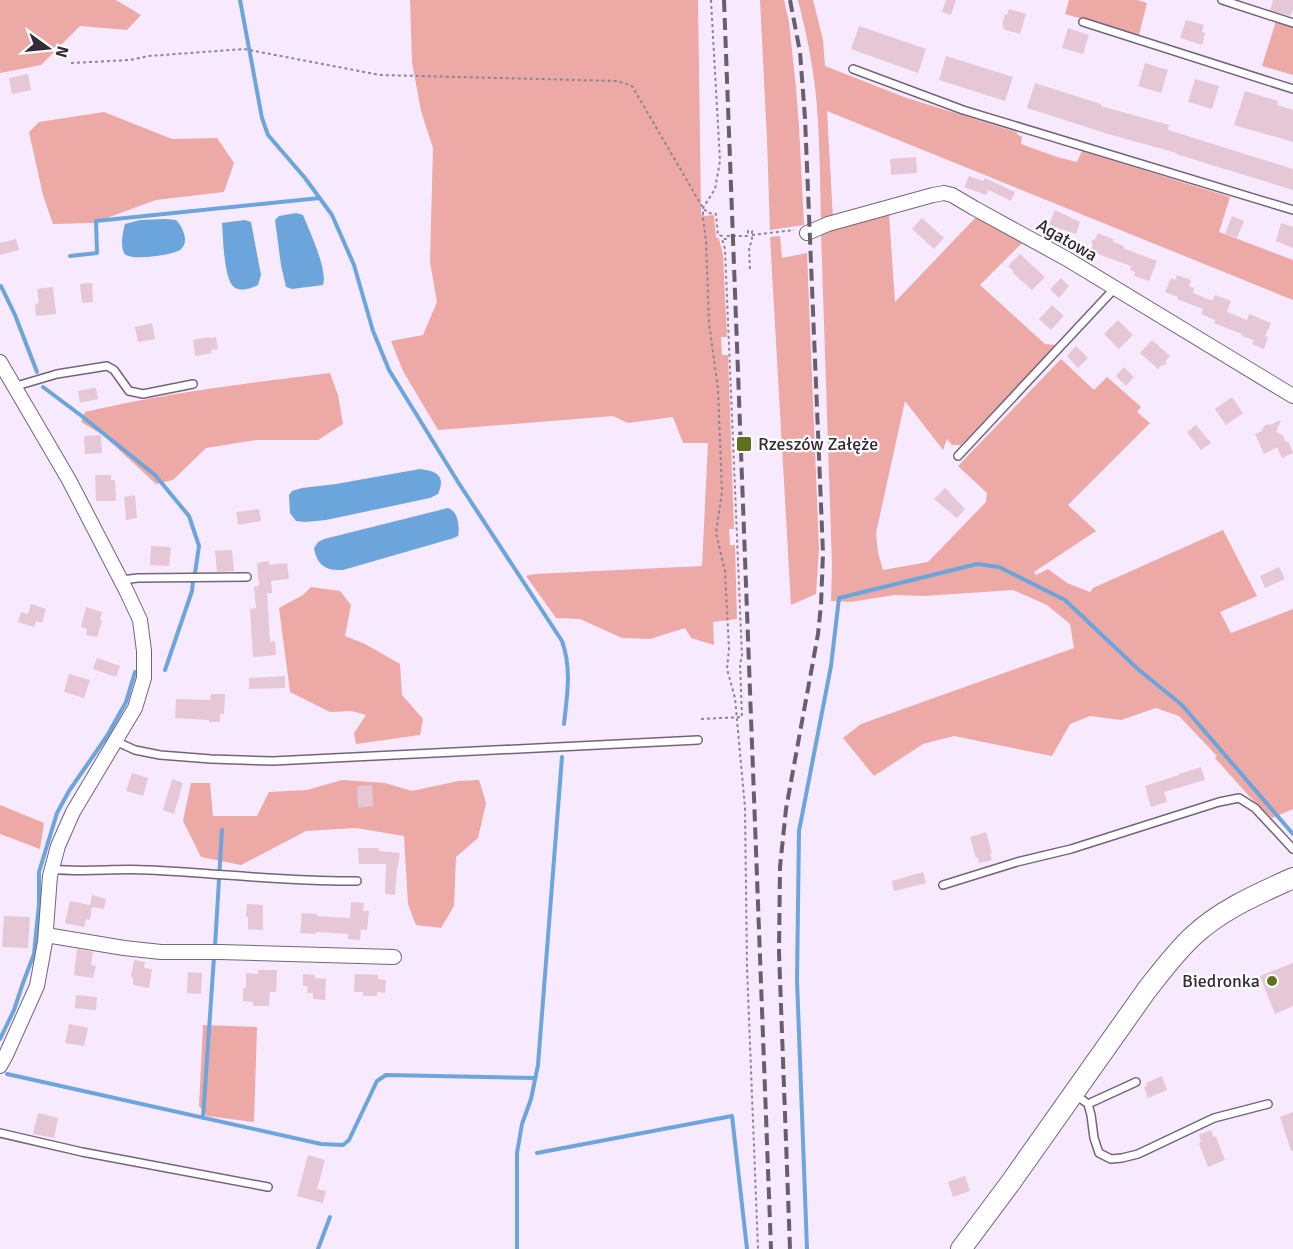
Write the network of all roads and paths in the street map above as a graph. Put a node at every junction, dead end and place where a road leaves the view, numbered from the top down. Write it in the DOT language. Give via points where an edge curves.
graph roads {
  1 [pos="711,0"];
  2 [pos="1222,0"];
  3 [pos="1083,22"];
  4 [pos="1293,23"];
  5 [pos="71,63"];
  6 [pos="853,69"];
  7 [pos="1293,89"];
  8 [pos="703,208"];
  9 [pos="1293,210"];
  10 [pos="807,233"];
  11 [pos="752,235"];
  12 [pos="722,239"];
  13 [pos="750,271"];
  14 [pos="1115,288"];
  15 [pos="0,362"];
  16 [pos="193,384"];
  17 [pos="14,387"];
  18 [pos="1293,396"];
  19 [pos="958,456"];
  20 [pos="247,577"];
  21 [pos="121,580"];
  22 [pos="737,717"];
  23 [pos="701,719"];
  24 [pos="698,740"];
  25 [pos="115,741"];
  26 [pos="1293,849"];
  27 [pos="52,869"];
  28 [pos="1293,878"];
  29 [pos="357,881"];
  30 [pos="943,885"];
  31 [pos="46,934"];
  32 [pos="394,957"];
  33 [pos="0,1066"];
  34 [pos="1136,1082"];
  35 [pos="1081,1099"];
  36 [pos="1268,1104"];
  37 [pos="0,1133"];
  38 [pos="268,1187"];
  39 [pos="758,1249"];
  40 [pos="962,1249"];
  1 -- 8 [label="path" via="720,160 715,189"];
  2 -- 4 [label="lane"];
  3 -- 7 [label="lane"];
  5 -- 8 [label="path" via="244,49 380,75 618,81 632,86"];
  6 -- 9 [label="lane" via="963,110"];
  8 -- 12 [label="path" via="716,214"];
  8 -- 22 [label="path" via="709,323 718,389 722,492 716,533 725,571 727,669"];
  10 -- 11 [label="path" via="804,229"];
  10 -- 14 [label="street, Agatowa" via="944,193"];
  11 -- 12 [label="path" via="748,231 748,236"];
  11 -- 13 [label="path"];
  12 -- 22 [label="path" via="742,657 742,717"];
  14 -- 18 [label="street, Agatowa"];
  14 -- 19 [label="lane"];
  15 -- 17 [label="street"];
  16 -- 17 [label="lane" via="143,394 129,391 107,366 57,374"];
  17 -- 21 [label="street" via="69,480"];
  20 -- 21 [label="lane"];
  21 -- 25 [label="street" via="140,620 144,678 135,708"];
  22 -- 23 [label="path"];
  22 -- 39 [label="path" via="745,808"];
  24 -- 25 [label="lane" via="273,761 159,755"];
  25 -- 27 [label="street" via="73,812"];
  26 -- 30 [label="lane" via="1255,808 1239,798"];
  27 -- 29 [label="lane"];
  27 -- 31 [label="street"];
  28 -- 35 [label="street" via="1215,919 1168,962 1146,991"];
  31 -- 32 [label="street" via="161,952"];
  31 -- 33 [label="street" via="37,986"];
  34 -- 35 [label="lane"];
  35 -- 36 [label="lane" via="1091,1115 1099,1152 1111,1159 1138,1154 1214,1118"];
  35 -- 40 [label="street"];
  37 -- 38 [label="lane"];
}
